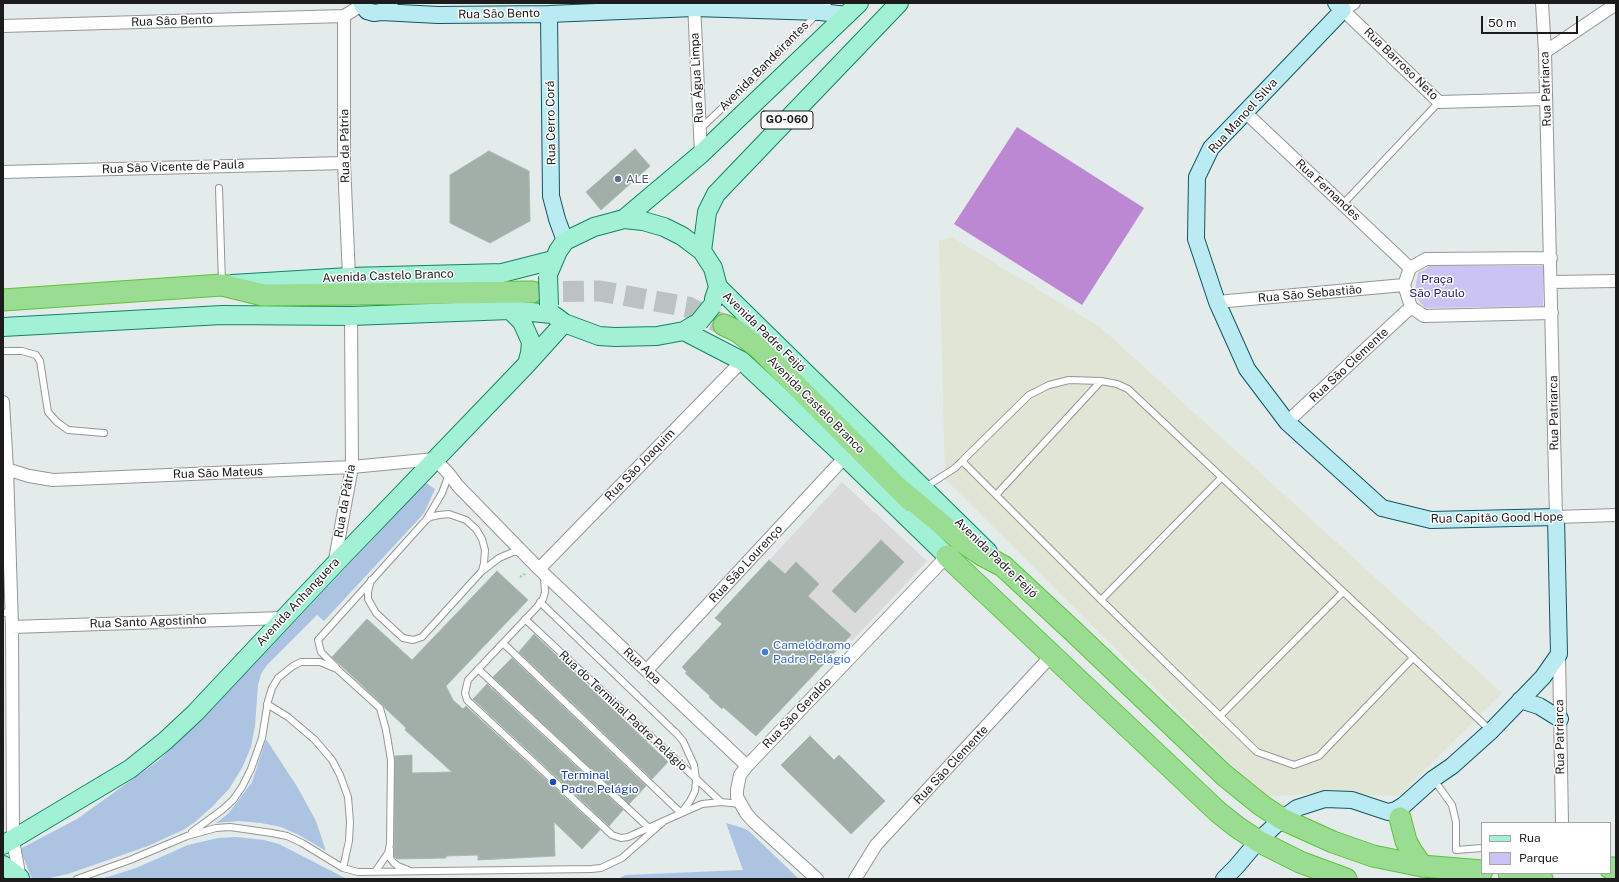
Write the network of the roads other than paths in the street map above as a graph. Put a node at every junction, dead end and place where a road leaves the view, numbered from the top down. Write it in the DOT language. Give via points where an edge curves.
graph roads {
  1 [pos="418,3"];
  2 [pos="899,3"];
  3 [pos="1542,3"];
  4 [pos="361,4"];
  5 [pos="1616,4"];
  6 [pos="694,5"];
  7 [pos="1344,5"];
  8 [pos="824,7"];
  9 [pos="851,7"];
  10 [pos="386,8"];
  11 [pos="549,8"];
  12 [pos="438,15"];
  13 [pos="344,16"];
  14 [pos="3,26"];
  15 [pos="1545,52"];
  16 [pos="1546,99"];
  17 [pos="1439,102"];
  18 [pos="1245,112"];
  19 [pos="700,129"];
  20 [pos="701,154"];
  21 [pos="344,163"];
  22 [pos="3,172"];
  23 [pos="220,188"];
  24 [pos="1343,204"];
  25 [pos="624,219"];
  26 [pos="565,241"];
  27 [pos="702,251"];
  28 [pos="1551,258"];
  29 [pos="550,268"];
  30 [pos="1410,268"];
  31 [pos="350,277"];
  32 [pos="1616,281"];
  33 [pos="1552,282"];
  34 [pos="222,285"];
  35 [pos="1404,285"];
  36 [pos="718,287"];
  37 [pos="532,292"];
  38 [pos="263,295"];
  39 [pos="3,300"];
  40 [pos="1217,302"];
  41 [pos="1411,307"];
  42 [pos="510,310"];
  43 [pos="1552,313"];
  44 [pos="555,314"];
  45 [pos="222,315"];
  46 [pos="351,316"];
  47 [pos="724,325"];
  48 [pos="3,327"];
  49 [pos="691,327"];
  50 [pos="3,351"];
  51 [pos="742,361"];
  52 [pos="526,364"];
  53 [pos="1101,381"];
  54 [pos="3,402"];
  55 [pos="1287,422"];
  56 [pos="104,433"];
  57 [pos="845,457"];
  58 [pos="435,460"];
  59 [pos="962,461"];
  60 [pos="352,467"];
  61 [pos="5,469"];
  62 [pos="449,474"];
  63 [pos="1221,478"];
  64 [pos="924,488"];
  65 [pos="902,491"];
  66 [pos="996,495"];
  67 [pos="1616,515"];
  68 [pos="1556,517"];
  69 [pos="426,520"];
  70 [pos="521,551"];
  71 [pos="947,556"];
  72 [pos="334,565"];
  73 [pos="1003,566"];
  74 [pos="482,571"];
  75 [pos="541,571"];
  76 [pos="371,580"];
  77 [pos="983,590"];
  78 [pos="1343,592"];
  79 [pos="1101,600"];
  80 [pos="540,602"];
  81 [pos="7,613"];
  82 [pos="283,618"];
  83 [pos="525,620"];
  84 [pos="12,627"];
  85 [pos="503,643"];
  86 [pos="1559,654"];
  87 [pos="1052,655"];
  88 [pos="1413,658"];
  89 [pos="337,669"];
  90 [pos="478,669"];
  91 [pos="646,670"];
  92 [pos="1520,700"];
  93 [pos="267,704"];
  94 [pos="1220,716"];
  95 [pos="1560,719"];
  96 [pos="1491,731"];
  97 [pos="747,766"];
  98 [pos="696,778"];
  99 [pos="1435,781"];
  100 [pos="721,802"];
  101 [pos="740,804"];
  102 [pos="681,813"];
  103 [pos="1400,818"];
  104 [pos="1282,819"];
  105 [pos="663,822"];
  106 [pos="1562,822"];
  107 [pos="649,828"];
  108 [pos="187,836"];
  109 [pos="1258,841"];
  110 [pos="8,842"];
  111 [pos="390,844"];
  112 [pos="1481,848"];
  113 [pos="1456,860"];
  114 [pos="3,865"];
  115 [pos="1422,866"];
  116 [pos="343,868"];
  117 [pos="415,871"];
  118 [pos="1481,871"];
  119 [pos="376,872"];
  120 [pos="1514,874"];
  121 [pos="20,878"];
  122 [pos="1332,878"];
  123 [pos="77,879"];
  124 [pos="817,879"];
  125 [pos="855,879"];
  126 [pos="1224,879"];
  127 [pos="1542,879"];
  1 -- 12 [label="street"];
  2 -- 27 [label="main road, GO-060 / GO-060" via="716,194 707,212"];
  3 -- 15 [label="street, Rua Patriarca"];
  4 -- 10 [label="street, Rua São Bento" via="374,13"];
  4 -- 13 [label="street, Rua São Bento"];
  5 -- 15 [label="street"];
  6 -- 8 [label="street, Rua São Bento"];
  6 -- 11 [label="street, Rua São Bento"];
  6 -- 19 [label="street, Rua Água Limpa"];
  7 -- 17 [label="street, Rua Barroso Neto"];
  7 -- 18 [label="street, Rua Manoel Silva"];
  8 -- 9 [label="street, Rua São Bento"];
  8 -- 19 [label="lane, Avenida Bandeirantes" via="755,78"];
  9 -- 20 [label="main road, GO-060 / GO-060"];
  10 -- 12 [label="street, Rua São Bento"];
  11 -- 12 [label="street, Rua São Bento"];
  11 -- 26 [label="street, Rua Cerro Corá" via="551,196 556,219"];
  13 -- 14 [label="street, Rua São Bento"];
  13 -- 21 [label="street, Rua da Pátria"];
  15 -- 16 [label="street, Rua Patriarca"];
  16 -- 17 [label="street, Rua Barroso Neto"];
  16 -- 28 [label="street, Rua Patriarca"];
  17 -- 24 [label="lane"];
  18 -- 24 [label="street, Rua Fernandes"];
  18 -- 40 [label="street, Rua Manoel Silva" via="1211,148 1197,177 1196,239"];
  19 -- 20 [label="street, Rua Água Limpa"];
  20 -- 25 [label="main road, GO-060 / GO-060"];
  21 -- 22 [label="street, Rua São Vicente de Paula"];
  21 -- 31 [label="street, Rua da Pátria"];
  23 -- 34 [label="lane"];
  24 -- 30 [label="street, Rua Fernandes"];
  25 -- 26 [label="main road, GO-060" via="594,227"];
  25 -- 27 [label="main road" via="664,227 682,236"];
  26 -- 29 [label="main road"];
  27 -- 36 [label="main road" via="713,268"];
  28 -- 30 [label="street" via="1426,259"];
  28 -- 33 [label="street, Rua Patriarca"];
  29 -- 31 [label="main road, Avenida Castelo Branco" via="502,273"];
  29 -- 44 [label="main road, bridge"];
  30 -- 35 [label="street"];
  31 -- 34 [label="main road, Avenida Castelo Branco"];
  32 -- 33 [label="street"];
  33 -- 43 [label="street, Rua Patriarca"];
  34 -- 38 [label="highway, Avenida Castelo Branco"];
  34 -- 39 [label="highway, Avenida Castelo Branco"];
  35 -- 40 [label="street, Rua São Sebastião"];
  35 -- 41 [label="street"];
  36 -- 49 [label="main road, bridge" via="712,306"];
  36 -- 64 [label="main road, Avenida Padre Feijó"];
  37 -- 38 [label="highway, Avenida Castelo Branco"];
  38 -- 45 [label="main road, Avenida Castelo Branco"];
  40 -- 55 [label="street, Rua Capitão Good Hope" via="1247,369"];
  41 -- 43 [label="street" via="1424,316"];
  41 -- 55 [label="street, Rua São Clemente"];
  42 -- 44 [label="main road, Avenida Castelo Branco"];
  42 -- 46 [label="main road, Avenida Castelo Branco"];
  42 -- 52 [label="main road" via="522,322 531,342"];
  43 -- 68 [label="street, Rua Patriarca"];
  44 -- 49 [label="main road, Avenida Castelo Branco" via="599,336 657,336"];
  44 -- 52 [label="main road, Avenida Anhanguera"];
  45 -- 46 [label="main road, Avenida Castelo Branco"];
  45 -- 48 [label="main road, Avenida Castelo Branco"];
  46 -- 60 [label="street, Rua da Pátria"];
  47 -- 65 [label="highway, Avenida Castelo Branco" via="737,331 759,348"];
  49 -- 51 [label="main road"];
  50 -- 56 [label="lane" via="22,351 36,355 40,361 48,412 57,422 68,430"];
  51 -- 57 [label="main road"];
  51 -- 75 [label="street, Rua São Joaquim"];
  52 -- 58 [label="main road, Avenida Anhanguera"];
  53 -- 59 [label="lane" via="1069,380 1049,384 1030,395"];
  53 -- 63 [label="lane" via="1117,384 1128,390"];
  53 -- 66 [label="lane"];
  54 -- 61 [label="street"];
  55 -- 68 [label="street, Rua Capitão Good Hope" via="1382,508 1431,520"];
  57 -- 71 [label="main road"];
  57 -- 91 [label="street, Rua São Lourenço"];
  58 -- 60 [label="street, Rua São Mateus"];
  58 -- 62 [label="street, Rua Apa"];
  58 -- 72 [label="main road, Avenida Anhanguera"];
  59 -- 64 [label="lane"];
  59 -- 66 [label="lane"];
  60 -- 61 [label="street, Rua São Mateus" via="53,480"];
  60 -- 72 [label="street, Rua da Pátria"];
  61 -- 81 [label="street"];
  62 -- 69 [label="lane" via="442,493"];
  62 -- 70 [label="street, Rua Apa"];
  63 -- 78 [label="lane"];
  63 -- 79 [label="lane"];
  64 -- 73 [label="main road, Avenida Padre Feijó"];
  65 -- 73 [label="highway, Avenida Castelo Branco" via="964,543"];
  65 -- 77 [label="highway, Avenida Castelo Branco" via="969,569"];
  66 -- 79 [label="lane"];
  67 -- 68 [label="street, Rua Capitão Good Hope"];
  68 -- 86 [label="street, Rua Patriarca"];
  69 -- 74 [label="lane" via="449,514 466,520 476,529 485,550"];
  69 -- 76 [label="lane"];
  70 -- 74 [label="lane" via="499,558"];
  70 -- 75 [label="street, Rua Apa"];
  71 -- 77 [label="highway"];
  71 -- 97 [label="street, Rua São Geraldo"];
  72 -- 82 [label="main road, Avenida Anhanguera"];
  73 -- 104 [label="highway, Avenida Padre Feijó" via="1224,776"];
  74 -- 76 [label="lane" via="422,637 413,640 400,636 371,606 368,592"];
  75 -- 80 [label="lane" via="545,592"];
  75 -- 91 [label="street, Rua Apa"];
  76 -- 89 [label="lane" via="318,640 321,652"];
  77 -- 87 [label="highway"];
  78 -- 88 [label="lane"];
  78 -- 94 [label="lane"];
  79 -- 94 [label="lane"];
  80 -- 83 [label="lane"];
  80 -- 98 [label="lane" via="677,734 694,765"];
  81 -- 84 [label="street"];
  82 -- 84 [label="street, Rua Santo Agostinho"];
  82 -- 110 [label="main road, Avenida Anhanguera" via="165,742 130,769"];
  83 -- 85 [label="lane"];
  83 -- 98 [label="lane, Rua do Terminal Padre Pelágio"];
  84 -- 110 [label="street"];
  85 -- 90 [label="lane"];
  85 -- 102 [label="lane"];
  86 -- 92 [label="street" via="1543,676"];
  86 -- 95 [label="street, Rua Patriarca"];
  87 -- 109 [label="highway" via="1218,812"];
  87 -- 125 [label="street, Rua São Clemente" via="876,845"];
  88 -- 94 [label="lane" via="1319,756 1294,765 1257,752"];
  88 -- 96 [label="lane"];
  89 -- 93 [label="lane" via="310,661 292,666 278,678"];
  89 -- 111 [label="lane" via="380,708 391,760"];
  90 -- 107 [label="lane"];
  90 -- 107 [label="lane" via="465,686 467,700 606,831 621,838"];
  91 -- 97 [label="street, Rua Apa"];
  92 -- 95 [label="street" via="1539,706"];
  92 -- 96 [label="street"];
  93 -- 108 [label="lane" via="262,738 242,787 222,810"];
  93 -- 116 [label="lane" via="288,717 315,740 332,760 340,775 348,797 350,822"];
  95 -- 106 [label="street, Rua Patriarca"];
  96 -- 99 [label="street"];
  97 -- 101 [label="street" via="738,782 737,797"];
  98 -- 100 [label="lane, Rua do Terminal Padre Pelágio"];
  98 -- 102 [label="lane" via="695,791"];
  99 -- 103 [label="street" via="1413,808"];
  99 -- 104 [label="street" via="1396,810 1388,812 1352,800 1326,799 1297,808"];
  99 -- 113 [label="lane" via="1452,805 1456,822"];
  100 -- 101 [label="lane"];
  100 -- 102 [label="lane" via="702,804"];
  101 -- 124 [label="street" via="753,821"];
  102 -- 105 [label="lane"];
  103 -- 104 [label="street" via="1385,820 1339,807 1326,807"];
  103 -- 115 [label="highway" via="1406,840"];
  104 -- 109 [label="street"];
  104 -- 115 [label="highway" via="1333,842 1373,856"];
  105 -- 107 [label="lane"];
  105 -- 117 [label="lane" via="622,858 601,868"];
  108 -- 116 [label="lane" via="230,827 287,836"];
  108 -- 123 [label="lane"];
  109 -- 122 [label="highway"];
  109 -- 126 [label="street"];
  110 -- 121 [label="street"];
  111 -- 117 [label="lane" via="390,858 394,863"];
  111 -- 119 [label="lane" via="388,853"];
  112 -- 113 [label="lane"];
  113 -- 115 [label="highway"];
  113 -- 118 [label="highway"];
  114 -- 121 [label="main road"];
  116 -- 119 [label="lane" via="358,872"];
  117 -- 119 [label="lane"];
  120 -- 127 [label="highway"];
}
